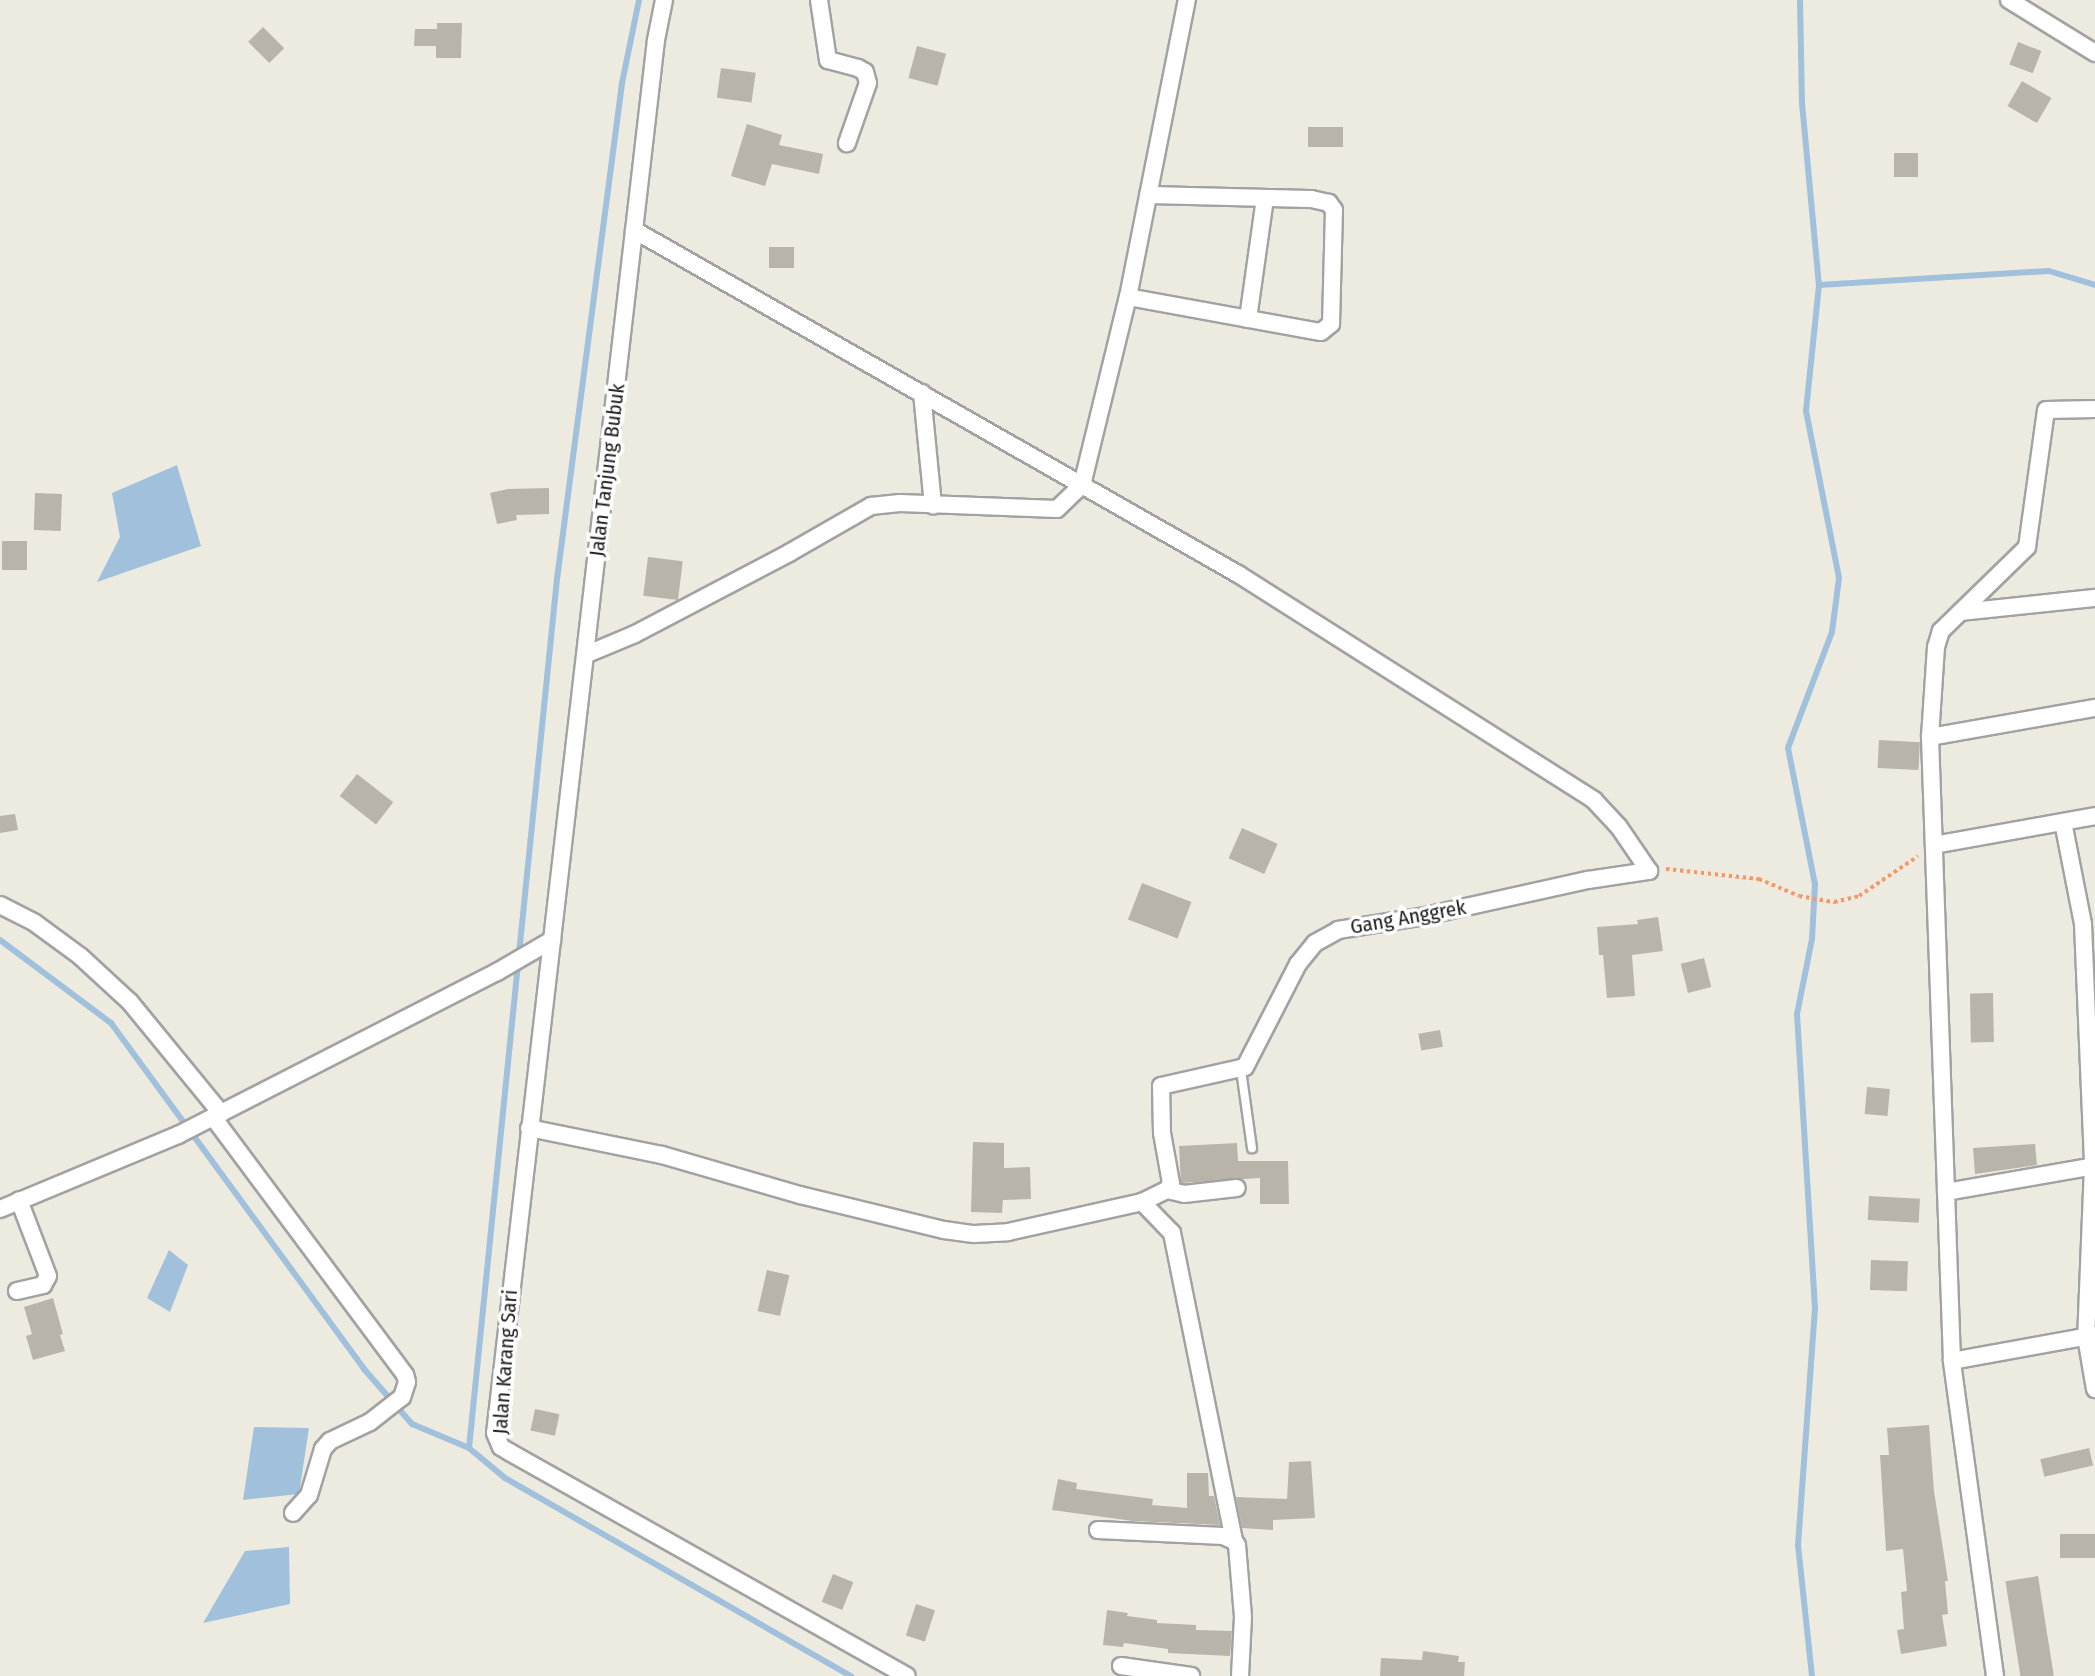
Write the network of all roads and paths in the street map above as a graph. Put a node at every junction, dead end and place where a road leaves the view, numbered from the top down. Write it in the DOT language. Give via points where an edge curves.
graph roads {
  1 [pos="664,0"];
  2 [pos="819,0"];
  3 [pos="1187,0"];
  4 [pos="2009,0"];
  5 [pos="2095,53"];
  6 [pos="847,143"];
  7 [pos="1148,195"];
  8 [pos="1265,198"];
  9 [pos="635,230"];
  10 [pos="1128,297"];
  11 [pos="1248,319"];
  12 [pos="922,394"];
  13 [pos="2095,410"];
  14 [pos="1082,485"];
  15 [pos="933,505"];
  16 [pos="2095,598"];
  17 [pos="1961,612"];
  18 [pos="585,655"];
  19 [pos="2095,708"];
  20 [pos="1930,737"];
  21 [pos="2095,816"];
  22 [pos="2063,822"];
  23 [pos="1934,845"];
  24 [pos="1672,869"];
  25 [pos="0,905"];
  26 [pos="2089,923"];
  27 [pos="552,940"];
  28 [pos="2091,1035"];
  29 [pos="1241,1070"];
  30 [pos="214,1117"];
  31 [pos="529,1128"];
  32 [pos="1252,1148"];
  33 [pos="2094,1166"];
  34 [pos="1237,1188"];
  35 [pos="1167,1190"];
  36 [pos="1946,1192"];
  37 [pos="19,1200"];
  38 [pos="1142,1202"];
  39 [pos="0,1209"];
  40 [pos="17,1291"];
  41 [pos="2090,1336"];
  42 [pos="1952,1361"];
  43 [pos="2095,1389"];
  44 [pos="293,1513"];
  45 [pos="1098,1530"];
  46 [pos="1234,1541"];
  47 [pos="1121,1666"];
  48 [pos="1139,1672"];
  49 [pos="906,1676"];
  50 [pos="1191,1676"];
  51 [pos="1240,1676"];
  52 [pos="1995,1676"];
  1 -- 9 [label="street, Jalan Tanjung Bubuk"];
  2 -- 6 [label="street" via="828,60 865,72 868,83"];
  3 -- 7 [label="street"];
  4 -- 5 [label="street"];
  7 -- 8 [label="street"];
  7 -- 10 [label="street"];
  8 -- 11 [label="street"];
  8 -- 11 [label="street" via="1324,200 1334,210 1331,324 1321,332"];
  9 -- 12 [label="street"];
  9 -- 18 [label="street, Jalan Tanjung Bubuk"];
  10 -- 11 [label="street"];
  10 -- 14 [label="street"];
  12 -- 14 [label="street"];
  12 -- 15 [label="street"];
  13 -- 17 [label="street" via="2046,410 2027,547"];
  14 -- 15 [label="street" via="1057,509"];
  14 -- 29 [label="street, Gang Anggrek" via="1238,573 1594,800 1649,871 1338,930 1315,943 1298,964 1250,1061"];
  15 -- 18 [label="street" via="871,506 683,609"];
  16 -- 17 [label="street"];
  17 -- 20 [label="street" via="1938,639"];
  18 -- 27 [label="street, Jalan Tanjung Bubuk"];
  19 -- 20 [label="street"];
  20 -- 23 [label="street"];
  21 -- 22 [label="street"];
  22 -- 23 [label="street"];
  22 -- 26 [label="street"];
  23 -- 24 [label="path" via="1859,896 1834,902 1799,896 1759,879"];
  23 -- 36 [label="street"];
  25 -- 30 [label="street" via="35,923 80,956 130,1002"];
  26 -- 28 [label="street"];
  27 -- 30 [label="street"];
  27 -- 31 [label="street, Jalan Karang Sari"];
  28 -- 33 [label="street"];
  29 -- 32 [label="lane"];
  29 -- 35 [label="street" via="1161,1086 1162,1133 1171,1183"];
  30 -- 37 [label="street"];
  30 -- 44 [label="street" via="405,1375 402,1397 323,1449 309,1495"];
  31 -- 38 [label="street" via="662,1154 800,1195 944,1230 1008,1232"];
  31 -- 49 [label="street, Jalan Karang Sari" via="497,1441 523,1460"];
  33 -- 36 [label="street"];
  33 -- 41 [label="street"];
  34 -- 35 [label="street" via="1184,1194"];
  35 -- 38 [label="street"];
  36 -- 42 [label="street"];
  37 -- 39 [label="street"];
  37 -- 40 [label="street" via="48,1276 43,1285"];
  38 -- 46 [label="street" via="1172,1233"];
  41 -- 42 [label="street"];
  41 -- 43 [label="street"];
  42 -- 52 [label="street"];
  45 -- 46 [label="street" via="1223,1536"];
  46 -- 51 [label="street" via="1243,1617"];
  47 -- 48 [label="street"];
  48 -- 50 [label="street"];
}
